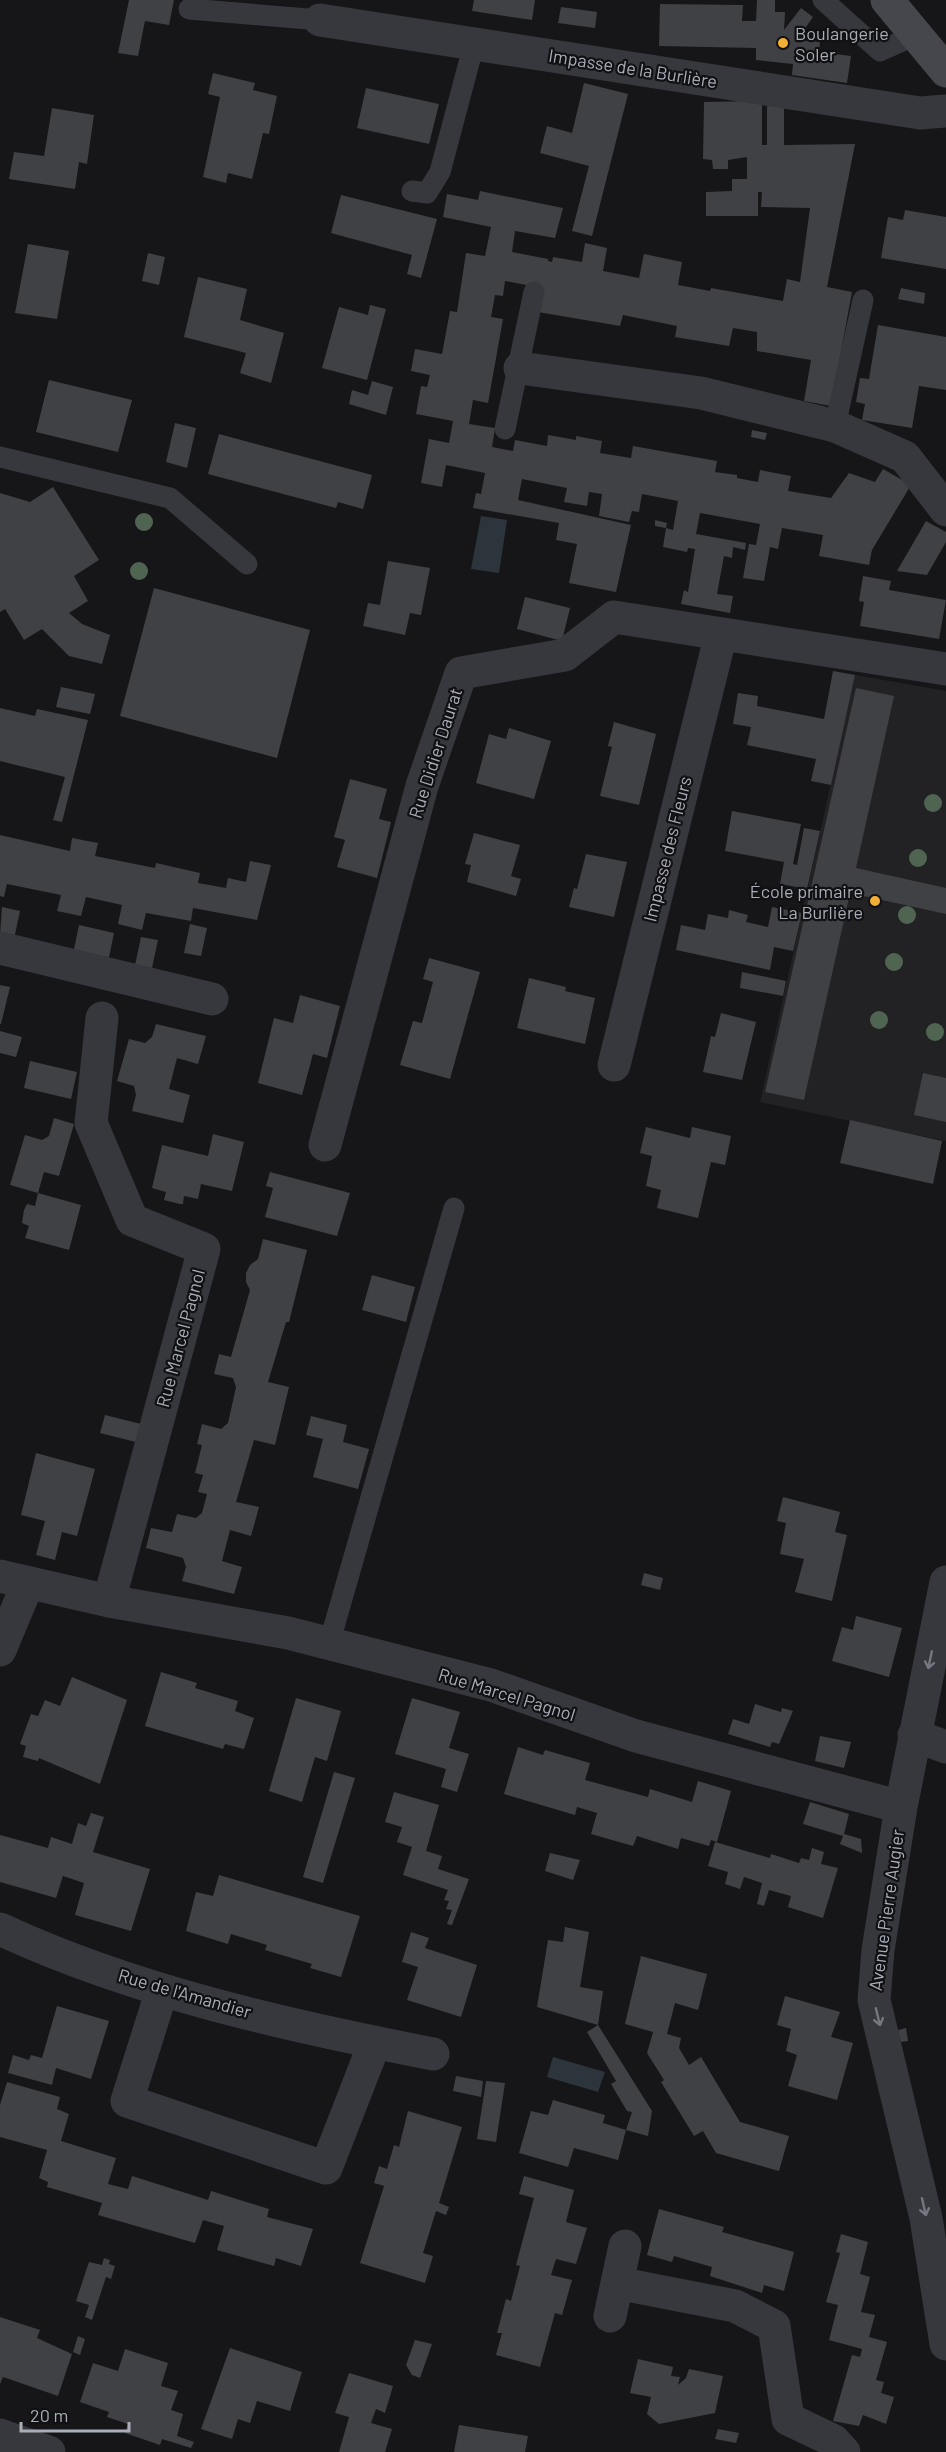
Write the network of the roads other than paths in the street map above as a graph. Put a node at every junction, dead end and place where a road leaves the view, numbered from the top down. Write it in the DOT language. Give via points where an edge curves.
graph roads {
  1 [pos="823,0"];
  2 [pos="887,0"];
  3 [pos="189,9"];
  4 [pos="320,20"];
  5 [pos="916,35"];
  6 [pos="474,44"];
  7 [pos="946,71"];
  8 [pos="946,111"];
  9 [pos="412,191"];
  10 [pos="534,292"];
  11 [pos="863,300"];
  12 [pos="520,368"];
  13 [pos="835,426"];
  14 [pos="505,429"];
  15 [pos="0,457"];
  16 [pos="946,510"];
  17 [pos="247,564"];
  18 [pos="721,634"];
  19 [pos="946,669"];
  20 [pos="0,948"];
  21 [pos="212,999"];
  22 [pos="102,1018"];
  23 [pos="614,1065"];
  24 [pos="325,1145"];
  25 [pos="453,1208"];
  26 [pos="14,1580"];
  27 [pos="944,1600"];
  28 [pos="109,1601"];
  29 [pos="329,1644"];
  30 [pos="0,1650"];
  31 [pos="914,1735"];
  32 [pos="946,1747"];
  33 [pos="901,1807"];
  34 [pos="0,1929"];
  35 [pos="162,1990"];
  36 [pos="375,2042"];
  37 [pos="434,2054"];
  38 [pos="625,2246"];
  39 [pos="617,2283"];
  40 [pos="610,2316"];
  41 [pos="946,2344"];
  42 [pos="0,2436"];
  43 [pos="49,2452"];
  44 [pos="844,2452"];
  1 -- 5 [label="lane" via="880,51"];
  2 -- 5 [label="main road"];
  3 -- 4 [label="lane"];
  4 -- 6 [label="street, Impasse de la Burlière"];
  5 -- 7 [label="main road"];
  6 -- 8 [label="street, Impasse de la Burlière" via="920,113"];
  6 -- 9 [label="lane" via="440,172 427,193"];
  10 -- 12 [label="lane"];
  11 -- 13 [label="lane"];
  12 -- 13 [label="street" via="701,393"];
  12 -- 14 [label="lane"];
  13 -- 16 [label="street" via="905,457"];
  15 -- 17 [label="lane" via="170,498"];
  18 -- 19 [label="street, Rue Didier Daurat"];
  18 -- 23 [label="street, Impasse des Fleurs"];
  18 -- 24 [label="street, Rue Didier Daurat" via="614,617 565,655 460,674 422,786"];
  20 -- 21 [label="street"];
  22 -- 28 [label="street, Rue Marcel Pagnol" via="91,1123 132,1220 204,1249"];
  25 -- 29 [label="lane"];
  26 -- 28 [label="street, Rue Marcel Pagnol"];
  26 -- 30 [label="street"];
  27 -- 31 [label="street, Avenue Pierre Augier, one-way"];
  28 -- 29 [label="street, Rue Marcel Pagnol"];
  29 -- 33 [label="street, Rue Marcel Pagnol" via="491,1685 636,1736"];
  31 -- 32 [label="street"];
  31 -- 33 [label="street, Avenue Pierre Augier"];
  33 -- 41 [label="street, Avenue Pierre Augier, one-way" via="874,2000 926,2218"];
  34 -- 35 [label="street, Rue de l'Amandier"];
  35 -- 36 [label="street, Rue de l'Amandier"];
  35 -- 36 [label="street" via="126,2101 326,2168"];
  36 -- 37 [label="street, Rue de l'Amandier"];
  38 -- 39 [label="street"];
  39 -- 40 [label="street"];
  39 -- 44 [label="street" via="735,2306 774,2326 788,2419 834,2440"];
  42 -- 43 [label="street"];
}
